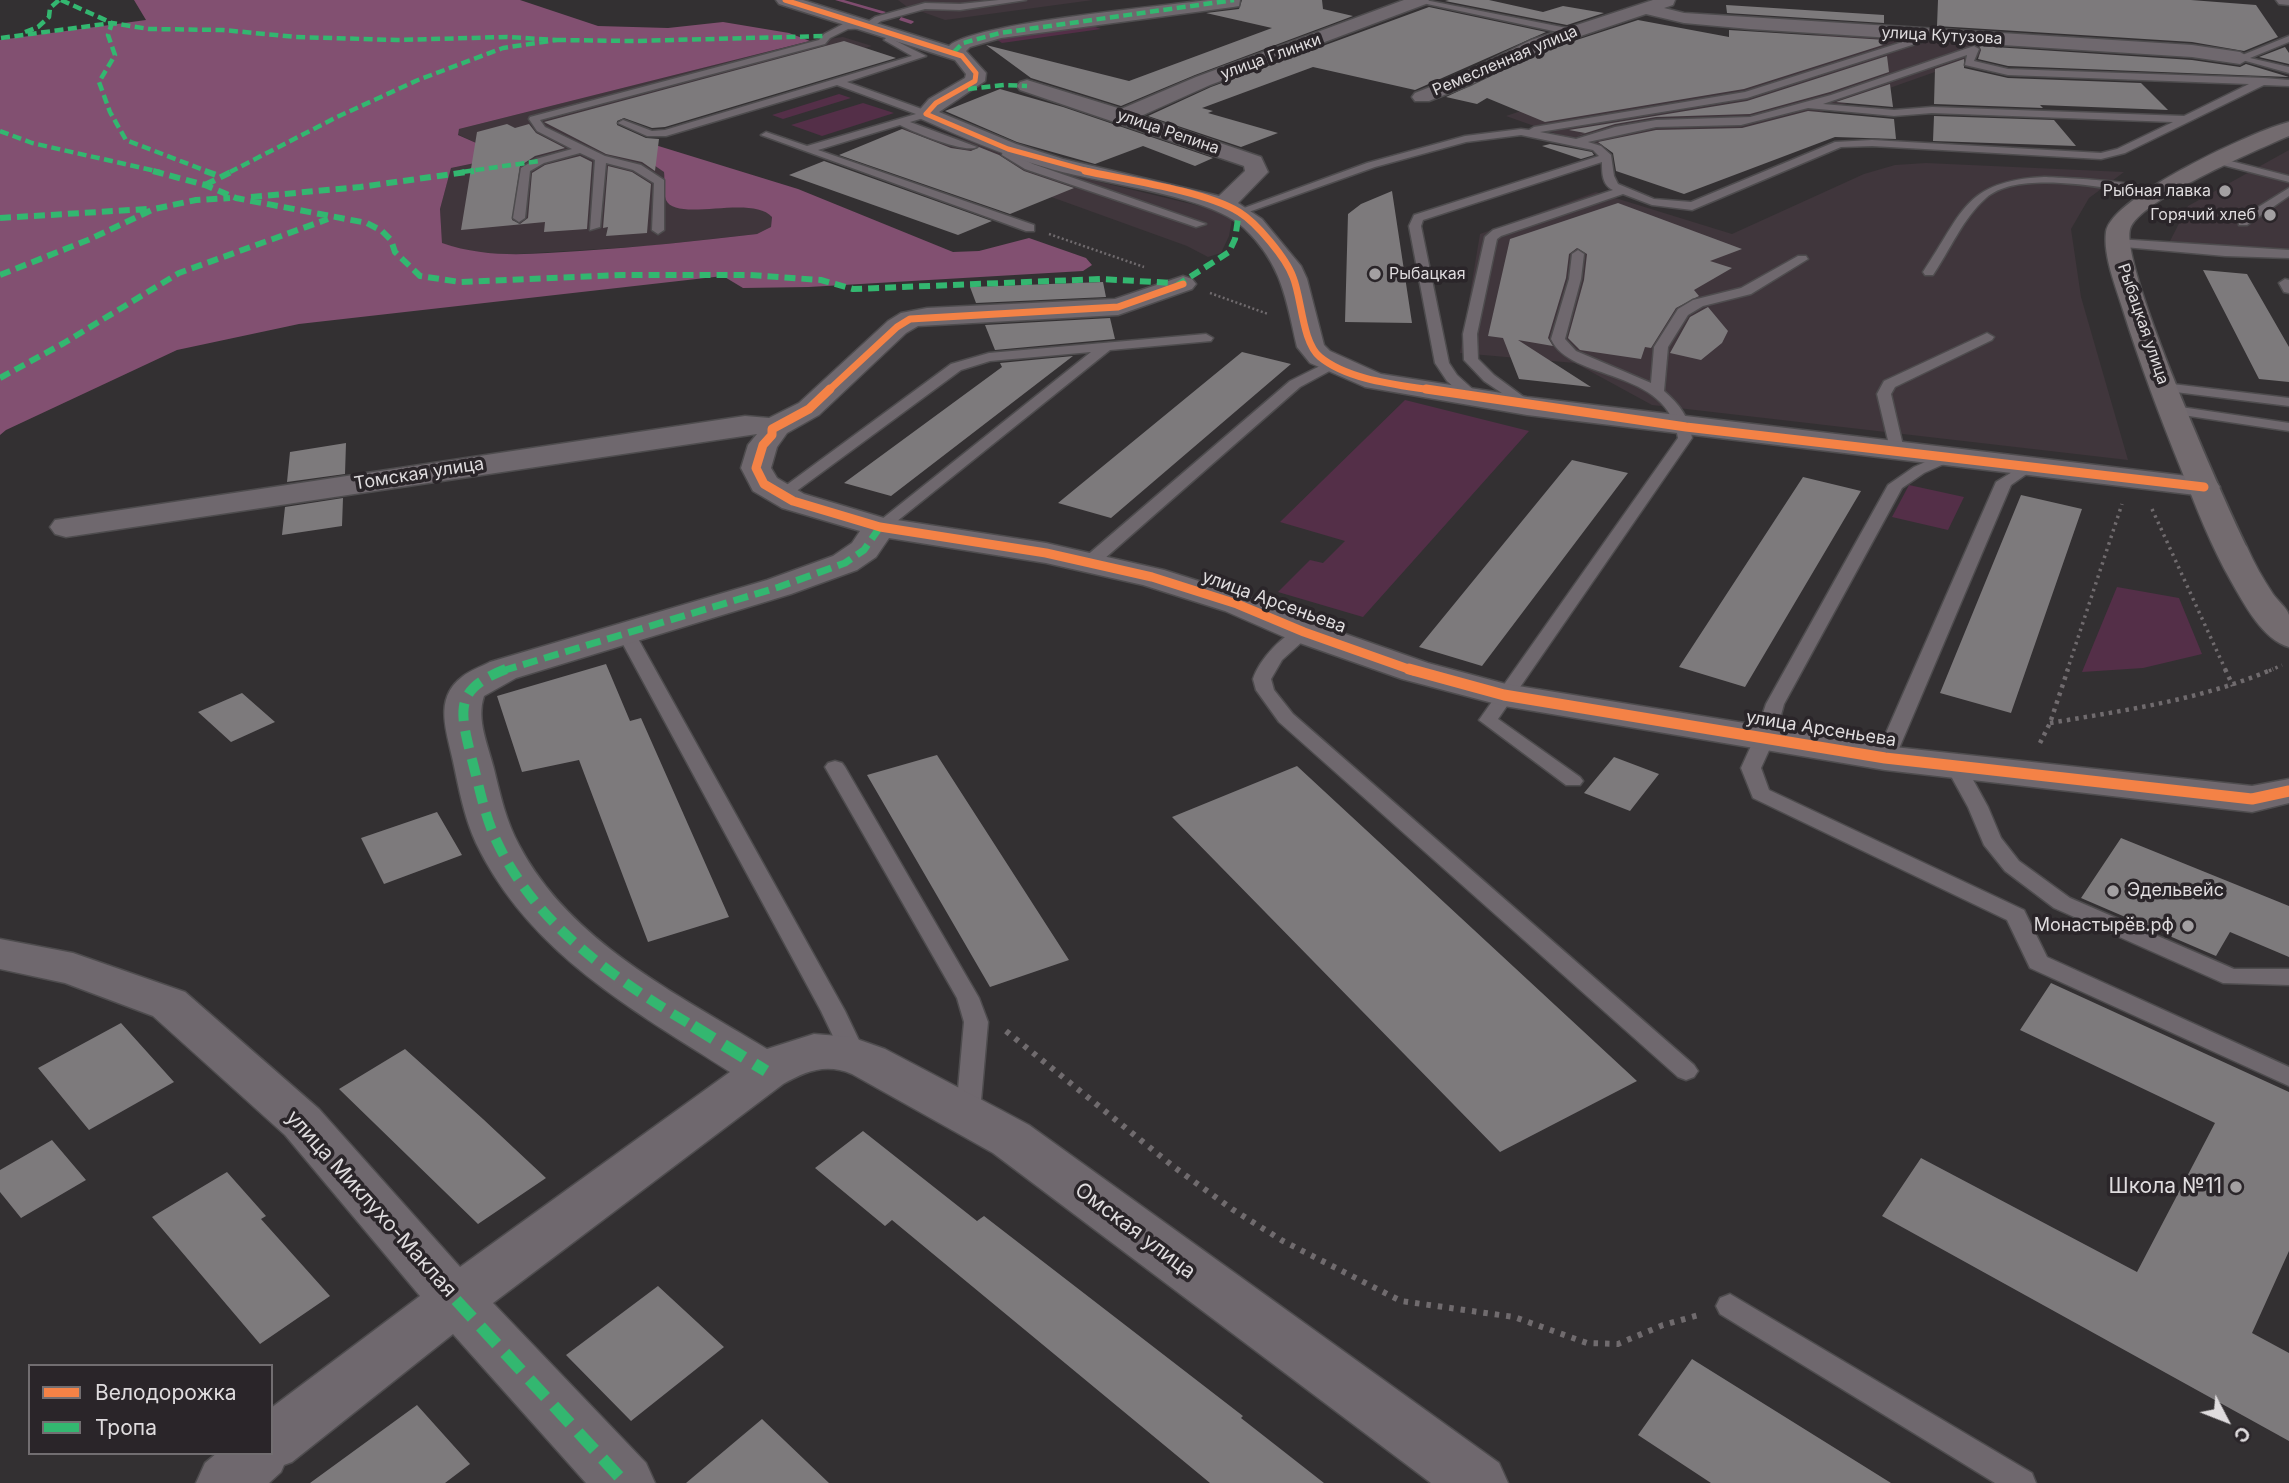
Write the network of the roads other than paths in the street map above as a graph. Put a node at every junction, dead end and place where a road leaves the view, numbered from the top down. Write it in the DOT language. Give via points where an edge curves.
graph roads {
  1 [pos="785,0"];
  2 [pos="947,0"];
  3 [pos="1022,0"];
  4 [pos="1419,0"];
  5 [pos="1669,0"];
  6 [pos="1233,2"];
  7 [pos="927,3"];
  8 [pos="1644,8"];
  9 [pos="868,26"];
  10 [pos="1572,32"];
  11 [pos="1934,35"];
  12 [pos="893,36"];
  13 [pos="2289,39"];
  14 [pos="954,52"];
  15 [pos="2240,58"];
  16 [pos="2289,70"];
  17 [pos="2264,81"];
  18 [pos="839,82"];
  19 [pos="2289,83"];
  20 [pos="1027,86"];
  21 [pos="1422,97"];
  22 [pos="1804,106"];
  23 [pos="1123,116"];
  24 [pos="913,118"];
  25 [pos="2187,119"];
  26 [pos="623,123"];
  27 [pos="2289,128"];
  28 [pos="1521,132"];
  29 [pos="766,135"];
  30 [pos="1577,142"];
  31 [pos="972,147"];
  32 [pos="582,149"];
  33 [pos="808,149"];
  34 [pos="1007,149"];
  35 [pos="1607,157"];
  36 [pos="601,159"];
  37 [pos="2219,161"];
  38 [pos="2289,179"];
  39 [pos="1621,191"];
  40 [pos="2289,191"];
  41 [pos="2156,193"];
  42 [pos="1231,208"];
  43 [pos="519,218"];
  44 [pos="2243,222"];
  45 [pos="1200,224"];
  46 [pos="594,227"];
  47 [pos="1030,228"];
  48 [pos="658,230"];
  49 [pos="2117,243"];
  50 [pos="1578,254"];
  51 [pos="2289,254"];
  52 [pos="1802,259"];
  53 [pos="1929,272"];
  54 [pos="1184,284"];
  55 [pos="1987,337"];
  56 [pos="1206,338"];
  57 [pos="1107,346"];
  58 [pos="1332,364"];
  59 [pos="1657,392"];
  60 [pos="1473,397"];
  61 [pos="2169,398"];
  62 [pos="2289,402"];
  63 [pos="1527,406"];
  64 [pos="2289,427"];
  65 [pos="1686,428"];
  66 [pos="772,429"];
  67 [pos="1896,450"];
  68 [pos="1950,456"];
  69 [pos="2030,466"];
  70 [pos="2204,487"];
  71 [pos="781,495"];
  72 [pos="66,527"];
  73 [pos="880,527"];
  74 [pos="1090,562"];
  75 [pos="1304,632"];
  76 [pos="627,635"];
  77 [pos="2289,636"];
  78 [pos="1504,695"];
  79 [pos="1765,737"];
  80 [pos="1885,758"];
  81 [pos="1956,767"];
  82 [pos="835,768"];
  83 [pos="1573,781"];
  84 [pos="2289,791"];
  85 [pos="0,954"];
  86 [pos="2289,977"];
  87 [pos="854,1055"];
  88 [pos="766,1071"];
  89 [pos="1686,1071"];
  90 [pos="2289,1077"];
  91 [pos="968,1112"];
  92 [pos="456,1300"];
  93 [pos="1730,1306"];
  94 [pos="273,1441"];
  95 [pos="258,1455"];
  96 [pos="226,1483"];
  97 [pos="625,1483"];
  98 [pos="1478,1483"];
  99 [pos="2021,1483"];
  1 -- 9 [label="street"];
  2 -- 7 [label="lane"];
  3 -- 7 [label="lane"];
  4 -- 10 [label="lane"];
  4 -- 23 [label="street, улица Глинки"];
  5 -- 8 [label="street, Ремесленная улица"];
  6 -- 14 [label="street" via="1000,33 963,43"];
  7 -- 9 [label="lane"];
  8 -- 10 [label="street, Ремесленная улица"];
  8 -- 11 [label="street, улица Кутузова" via="1684,18"];
  9 -- 12 [label="street"];
  9 -- 32 [label="lane" via="846,26 822,42 534,119 541,129"];
  10 -- 21 [label="street, Ремесленная улица"];
  11 -- 15 [label="street, улица Кутузова"];
  11 -- 28 [label="lane" via="1747,95"];
  12 -- 14 [label="street"];
  12 -- 18 [label="lane" via="891,43 922,56"];
  13 -- 15 [label="lane"];
  14 -- 24 [label="street" via="976,73 975,81"];
  15 -- 16 [label="lane"];
  17 -- 19 [label="lane"];
  17 -- 22 [label="lane" via="2008,72 1968,62 1974,49"];
  17 -- 25 [label="lane"];
  18 -- 24 [label="lane"];
  18 -- 26 [label="lane" via="657,135"];
  20 -- 23 [label="street, улица Репина"];
  22 -- 25 [label="lane" via="1894,113 1931,110"];
  22 -- 30 [label="lane" via="1723,125 1672,122"];
  23 -- 42 [label="street, улица Репина" via="1253,162 1257,172"];
  24 -- 31 [label="lane" via="919,131"];
  24 -- 33 [label="lane"];
  24 -- 34 [label="street"];
  25 -- 39 [label="lane" via="2101,156 1839,144 1692,206 1651,202"];
  27 -- 37 [label="main road, Рыбацкая улица"];
  28 -- 30 [label="lane"];
  28 -- 42 [label="lane" via="1465,139 1410,153"];
  29 -- 33 [label="lane"];
  30 -- 35 [label="lane" via="1597,148"];
  32 -- 36 [label="lane"];
  32 -- 43 [label="lane" via="525,170"];
  33 -- 47 [label="lane"];
  34 -- 42 [label="street"];
  34 -- 45 [label="lane" via="1011,158 1026,164"];
  35 -- 39 [label="lane" via="1608,176"];
  35 -- 60 [label="lane" via="1418,218 1415,226 1442,363"];
  36 -- 46 [label="lane"];
  36 -- 48 [label="lane" via="637,167 660,182"];
  37 -- 38 [label="lane"];
  37 -- 41 [label="main road, Рыбацкая улица"];
  39 -- 63 [label="lane" via="1491,237 1470,334 1471,360"];
  40 -- 44 [label="lane"];
  41 -- 49 [label="main road, Рыбацкая улица" via="2118,228"];
  41 -- 53 [label="lane" via="2072,182 2026,181 1996,187 1980,198"];
  42 -- 58 [label="street" via="1254,224 1288,266 1311,347"];
  49 -- 51 [label="lane"];
  49 -- 61 [label="main road, Рыбацкая улица"];
  50 -- 59 [label="lane" via="1558,339 1561,346"];
  52 -- 59 [label="lane" via="1746,291 1698,303 1683,312 1661,348"];
  54 -- 66 [label="street" via="1118,307 910,320 810,409"];
  55 -- 67 [label="lane" via="1889,384 1884,394"];
  56 -- 57 [label="lane"];
  57 -- 71 [label="lane" via="989,357 956,367"];
  57 -- 73 [label="lane"];
  58 -- 60 [label="street" via="1375,381"];
  58 -- 74 [label="lane" via="1295,384"];
  59 -- 65 [label="lane" via="1676,408"];
  60 -- 63 [label="street"];
  61 -- 62 [label="lane"];
  61 -- 64 [label="lane"];
  61 -- 70 [label="main road, Рыбацкая улица"];
  63 -- 65 [label="street"];
  65 -- 67 [label="street"];
  65 -- 78 [label="lane" via="1685,438"];
  66 -- 71 [label="street, улица Арсеньева" via="756,468 764,484"];
  66 -- 72 [label="street, Томская улица" via="745,425"];
  67 -- 68 [label="street"];
  68 -- 69 [label="street"];
  68 -- 79 [label="lane" via="1896,485 1775,704"];
  69 -- 70 [label="street"];
  69 -- 80 [label="lane" via="2004,482"];
  70 -- 77 [label="main road" via="2256,596"];
  71 -- 73 [label="street, улица Арсеньева"];
  73 -- 74 [label="street, улица Арсеньева"];
  73 -- 76 [label="street" via="864,550 845,562"];
  74 -- 75 [label="street, улица Арсеньева" via="1237,604"];
  75 -- 78 [label="street, улица Арсеньева" via="1415,671"];
  75 -- 89 [label="lane" via="1262,675 1262,684 1286,718"];
  76 -- 87 [label="lane"];
  76 -- 88 [label="street" via="503,670 471,687 463,700 462,717 480,795 511,870 532,900 576,946"];
  78 -- 79 [label="street, улица Арсеньева"];
  78 -- 83 [label="lane" via="1488,720"];
  79 -- 80 [label="street, улица Арсеньева"];
  79 -- 90 [label="lane" via="1751,768 1760,794 2016,915 2038,962"];
  80 -- 81 [label="street, улица Арсеньева"];
  81 -- 84 [label="street, улица Арсеньева" via="2252,799"];
  81 -- 86 [label="lane" via="1991,840 2005,858 2062,903 2231,977"];
  82 -- 91 [label="lane" via="968,998 976,1022"];
  85 -- 92 [label="street, улица Миклухо-Маклая" via="73,969 169,1004 302,1122"];
  87 -- 88 [label="street, Омская улица" via="811,1052 790,1057"];
  87 -- 91 [label="street, Омская улица"];
  88 -- 92 [label="street, Омская улица"];
  91 -- 98 [label="street, Омская улица"];
  92 -- 94 [label="street, Омская улица"];
  92 -- 97 [label="street, улица Миклухо-Маклая"];
  93 -- 99 [label="lane"];
  95 -- 96 [label="street"];
}
